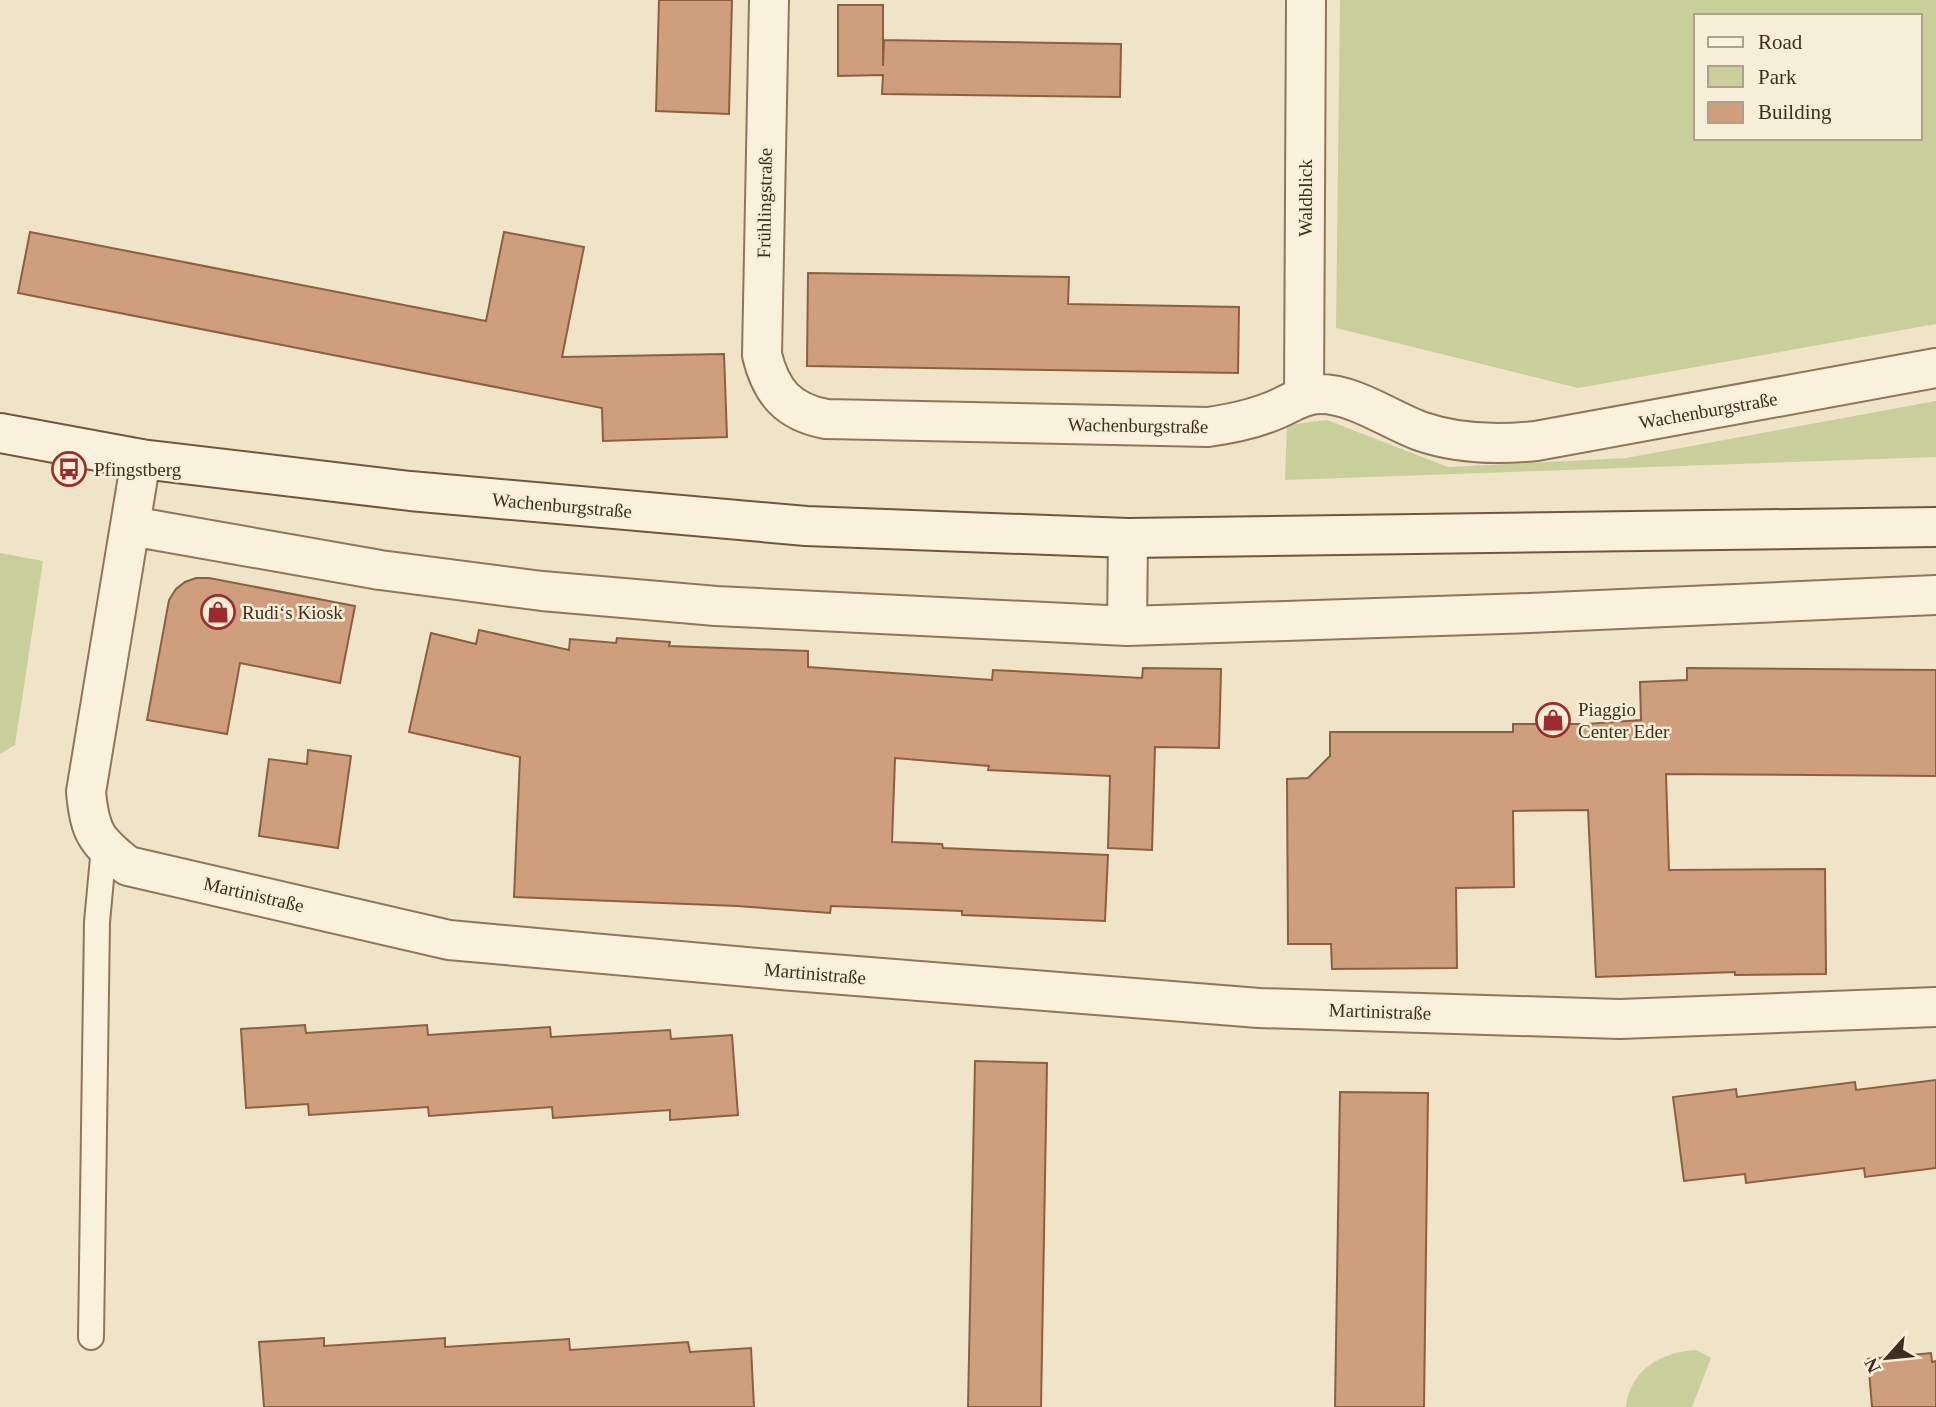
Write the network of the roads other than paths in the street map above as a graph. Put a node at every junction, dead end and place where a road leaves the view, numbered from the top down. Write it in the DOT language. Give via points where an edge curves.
graph roads {
  1 [pos="769,0"];
  2 [pos="1306,0"];
  3 [pos="1936,368"];
  4 [pos="1304,396"];
  5 [pos="785,400"];
  6 [pos="0,433"];
  7 [pos="141,460"];
  8 [pos="131,526"];
  9 [pos="1936,527"];
  10 [pos="1128,538"];
  11 [pos="1936,595"];
  12 [pos="1127,626"];
  13 [pos="104,847"];
  14 [pos="1936,1007"];
  15 [pos="91,1338"];
  1 -- 5 [label="street, Frühlingstraße" via="761,344 769,380"];
  2 -- 4 [label="street, Waldblick"];
  3 -- 4 [label="street, Wachenburgstraße" via="1506,444 1443,438 1332,395"];
  4 -- 5 [label="street, Wachenburgstraße" via="1270,412 1208,427 826,419"];
  6 -- 7 [label="street, Wachenburgstraße"];
  7 -- 8 [label="street, Martinistraße"];
  7 -- 10 [label="street, Wachenburgstraße" via="410,491 806,526"];
  8 -- 12 [label="street" via="380,570 542,591 716,606"];
  8 -- 13 [label="street, Martinistraße" via="86,792 89,821"];
  9 -- 10 [label="street, Wachenburgstraße"];
  10 -- 12 [label="street"];
  11 -- 12 [label="street"];
  13 -- 14 [label="street, Martinistraße" via="128,866 449,940 780,970 1258,1008 1620,1019"];
  13 -- 15 [label="lane" via="97,922"];
}
